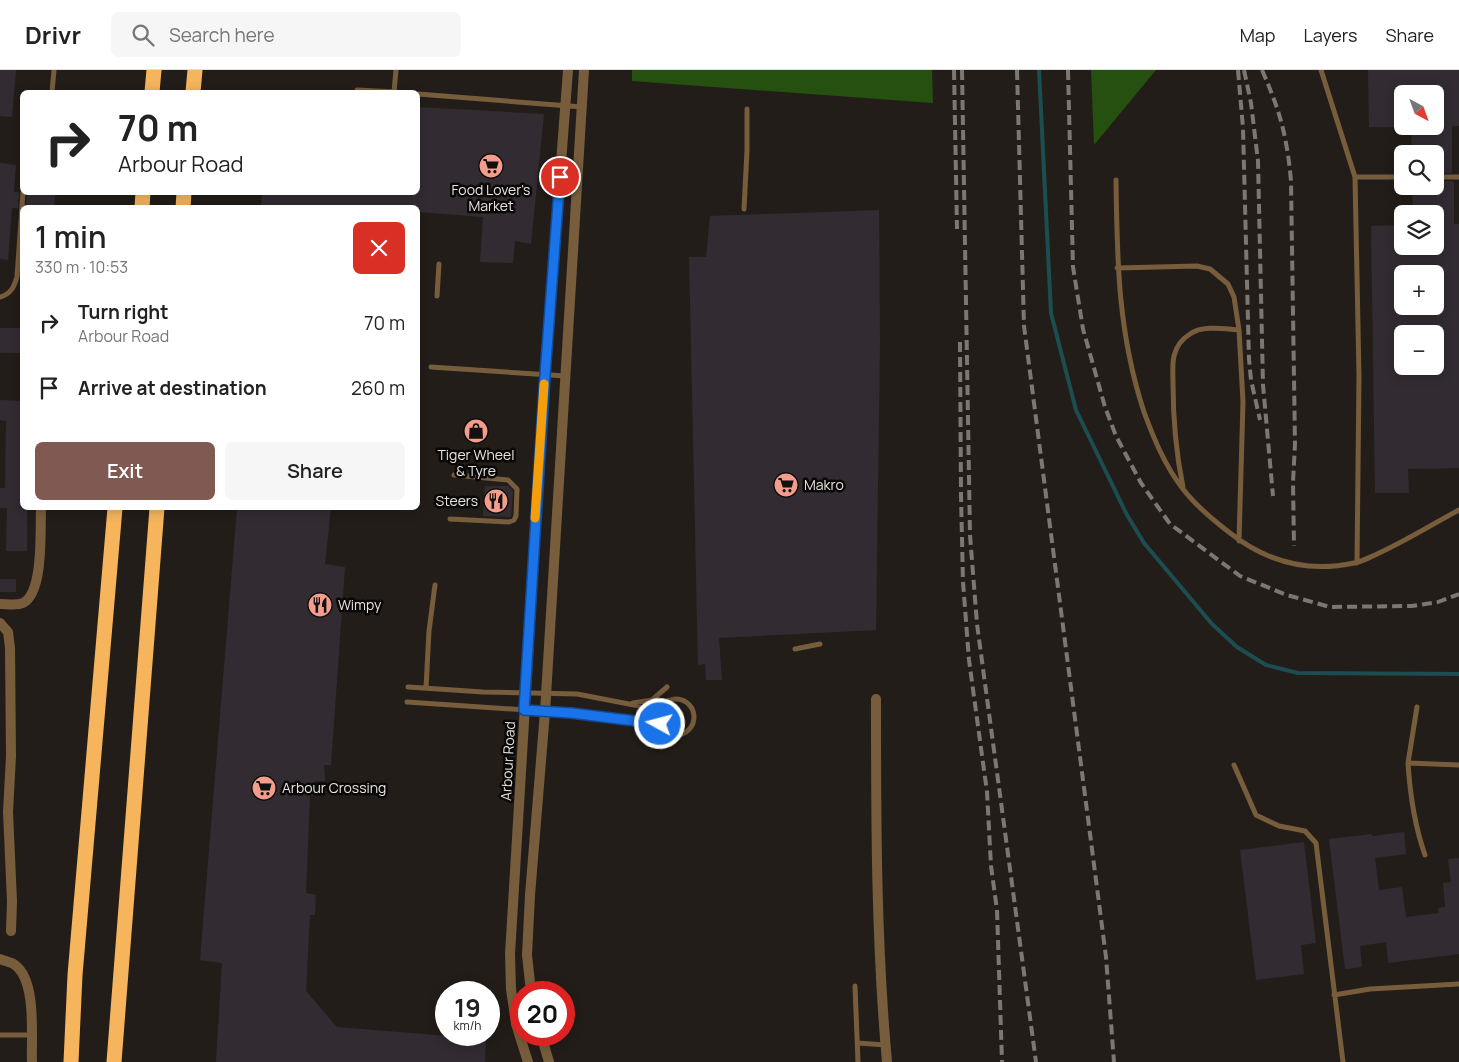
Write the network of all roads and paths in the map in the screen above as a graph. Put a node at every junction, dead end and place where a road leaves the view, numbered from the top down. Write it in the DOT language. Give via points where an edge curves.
graph roads {
  1 [pos="54,70"];
  2 [pos="154,70"];
  3 [pos="195,70"];
  4 [pos="396,70"];
  5 [pos="568,70"];
  6 [pos="584,70"];
  7 [pos="1321,70"];
  8 [pos="52,90"];
  9 [pos="152,90"];
  10 [pos="193,90"];
  11 [pos="396,90"];
  12 [pos="420,94"];
  13 [pos="565,106"];
  14 [pos="582,107"];
  15 [pos="747,108"];
  16 [pos="1355,177"];
  17 [pos="1394,177"];
  18 [pos="1444,177"];
  19 [pos="1459,177"];
  20 [pos="1116,180"];
  21 [pos="744,210"];
  22 [pos="20,234"];
  23 [pos="439,264"];
  24 [pos="1117,268"];
  25 [pos="437,296"];
  26 [pos="0,297"];
  27 [pos="1239,330"];
  28 [pos="430,367"];
  29 [pos="545,375"];
  30 [pos="566,376"];
  31 [pos="454,475"];
  32 [pos="1184,490"];
  33 [pos="41,510"];
  34 [pos="115,510"];
  35 [pos="157,510"];
  36 [pos="1459,510"];
  37 [pos="450,519"];
  38 [pos="1240,541"];
  39 [pos="1357,563"];
  40 [pos="435,585"];
  41 [pos="0,604"];
  42 [pos="0,623"];
  43 [pos="820,644"];
  44 [pos="795,649"];
  45 [pos="408,687"];
  46 [pos="667,687"];
  47 [pos="426,688"];
  48 [pos="525,692"];
  49 [pos="546,693"];
  50 [pos="876,699"];
  51 [pos="407,702"];
  52 [pos="628,704"];
  53 [pos="1417,708"];
  54 [pos="524,710"];
  55 [pos="660,710"];
  56 [pos="545,712"];
  57 [pos="660,724"];
  58 [pos="1408,763"];
  59 [pos="1234,765"];
  60 [pos="1459,765"];
  61 [pos="1425,855"];
  62 [pos="11,931"];
  63 [pos="0,960"];
  64 [pos="530,981"];
  65 [pos="1459,984"];
  66 [pos="855,986"];
  67 [pos="1334,995"];
  68 [pos="0,1035"];
  69 [pos="32,1035"];
  70 [pos="858,1043"];
  71 [pos="885,1045"];
  72 [pos="544,1046"];
  73 [pos="32,1062"];
  74 [pos="70,1062"];
  75 [pos="114,1062"];
  76 [pos="528,1062"];
  77 [pos="549,1062"];
  78 [pos="858,1062"];
  79 [pos="887,1062"];
  80 [pos="1343,1062"];
  1 -- 8 [label="lane"];
  2 -- 9 [label="highway"];
  3 -- 10 [label="highway"];
  4 -- 11 [label="lane"];
  5 -- 13 [label="street, Arbour Road"];
  6 -- 14 [label="street"];
  7 -- 16 [label="lane"];
  12 -- 13 [label="lane"];
  13 -- 14 [label="lane"];
  13 -- 29 [label="street, Arbour Road"];
  14 -- 30 [label="street"];
  15 -- 21 [label="lane"];
  16 -- 17 [label="lane"];
  16 -- 39 [label="lane" via="1359,376"];
  18 -- 19 [label="lane"];
  20 -- 24 [label="lane"];
  22 -- 26 [label="lane" via="13,290"];
  23 -- 25 [label="lane"];
  24 -- 27 [label="lane" via="1197,266 1210,269 1228,284 1234,297"];
  24 -- 32 [label="lane" via="1124,330 1138,392 1158,449"];
  27 -- 32 [label="lane" via="1199,330 1184,338 1174,356 1173,399 1178,464"];
  27 -- 38 [label="lane" via="1243,402"];
  28 -- 29 [label="lane"];
  29 -- 30 [label="lane"];
  29 -- 48 [label="street, Arbour Road"];
  30 -- 49 [label="street"];
  31 -- 37 [label="lane" via="508,480 517,489 516,516 509,522"];
  32 -- 38 [label="lane"];
  33 -- 41 [label="street" via="38,579 33,594 19,604"];
  34 -- 74 [label="highway"];
  35 -- 75 [label="highway"];
  36 -- 39 [label="lane"];
  38 -- 39 [label="lane" via="1284,563 1304,567"];
  40 -- 47 [label="lane"];
  42 -- 62 [label="street" via="8,632 10,648 8,812"];
  43 -- 44 [label="lane"];
  45 -- 47 [label="lane"];
  46 -- 52 [label="lane" via="652,700"];
  47 -- 48 [label="lane"];
  48 -- 49 [label="lane"];
  48 -- 54 [label="street, Arbour Road"];
  49 -- 52 [label="lane" via="577,694"];
  49 -- 56 [label="street"];
  50 -- 71 [label="street" via="876,886"];
  51 -- 54 [label="lane"];
  52 -- 55 [label="lane"];
  53 -- 58 [label="lane"];
  54 -- 56 [label="lane"];
  54 -- 76 [label="street, Arbour Road" via="510,954 516,1024"];
  55 -- 57 [label="lane"];
  55 -- 57 [label="lane" via="666,702 680,699 690,705 694,716 690,727 681,734 671,734"];
  56 -- 57 [label="lane"];
  56 -- 64 [label="street" via="530,895 527,955"];
  58 -- 60 [label="lane"];
  58 -- 61 [label="lane" via="1410,797"];
  59 -- 67 [label="lane" via="1256,815 1280,826 1305,831 1316,843"];
  63 -- 69 [label="street" via="14,964 28,984"];
  65 -- 67 [label="lane" via="1370,989"];
  66 -- 70 [label="lane"];
  67 -- 80 [label="lane"];
  68 -- 69 [label="lane"];
  69 -- 73 [label="street"];
  70 -- 71 [label="lane"];
  70 -- 78 [label="lane"];
  71 -- 79 [label="street"];
  72 -- 77 [label="street"];
}
